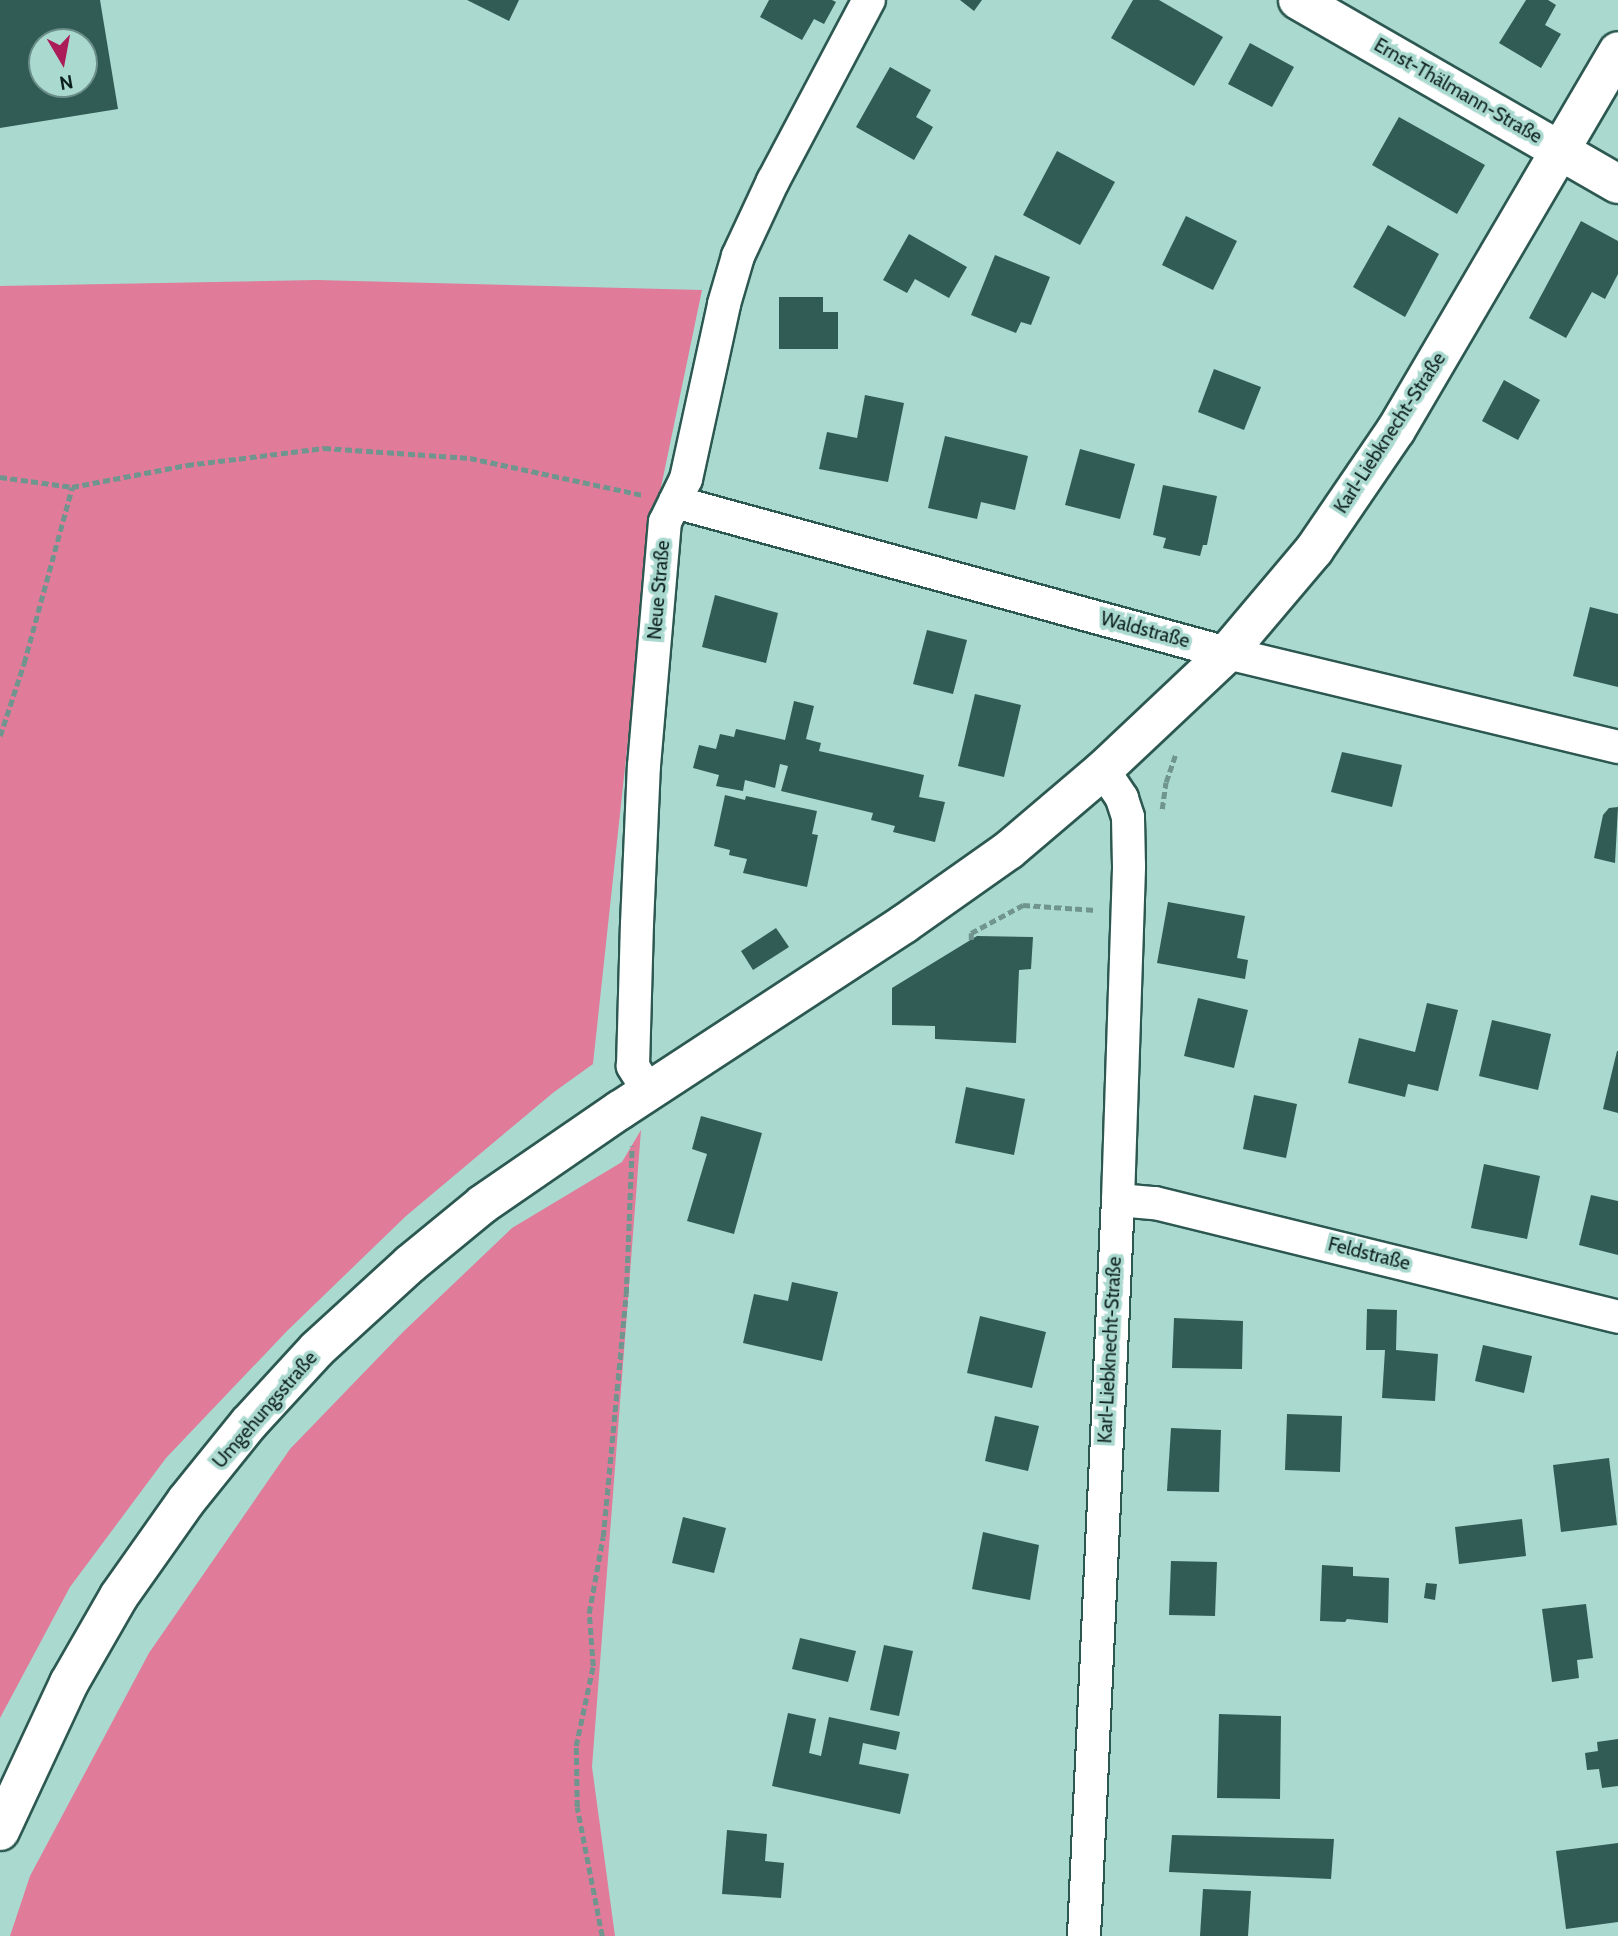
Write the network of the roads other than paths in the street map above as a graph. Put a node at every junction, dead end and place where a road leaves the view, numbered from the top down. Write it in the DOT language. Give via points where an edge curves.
graph roads {
  1 [pos="869,0"];
  2 [pos="1298,0"];
  3 [pos="1618,51"];
  4 [pos="1562,150"];
  5 [pos="1618,184"];
  6 [pos="675,502"];
  7 [pos="1227,653"];
  8 [pos="1618,747"];
  9 [pos="1103,770"];
  10 [pos="634,1101"];
  11 [pos="1118,1199"];
  12 [pos="1618,1317"];
  13 [pos="0,1831"];
  14 [pos="1084,1936"];
  1 -- 6 [label="street, Neue Straße" via="738,256 686,479"];
  2 -- 4 [label="main road, Ernst-Thälmann-Straße"];
  3 -- 4 [label="main road, Karl-Liebknecht-Straße"];
  4 -- 5 [label="main road, Ernst-Thälmann-Straße"];
  4 -- 7 [label="main road, Karl-Liebknecht-Straße" via="1396,430 1314,550"];
  6 -- 7 [label="street, Waldstraße"];
  6 -- 10 [label="street, Neue Straße" via="665,522 658,595 637,924"];
  7 -- 8 [label="street, Waldstraße"];
  7 -- 9 [label="main road, Karl-Liebknecht-Straße"];
  9 -- 10 [label="main road, Karl-Liebknecht-Straße" via="967,880"];
  9 -- 11 [label="street, Karl-Liebknecht-Straße" via="1122,798 1128,817"];
  10 -- 13 [label="main road, Umgehungsstraße" via="484,1204 410,1264 317,1349 249,1423 119,1596 69,1683"];
  11 -- 12 [label="street, Feldstraße" via="1155,1203"];
  11 -- 14 [label="street, Karl-Liebknecht-Straße"];
}
